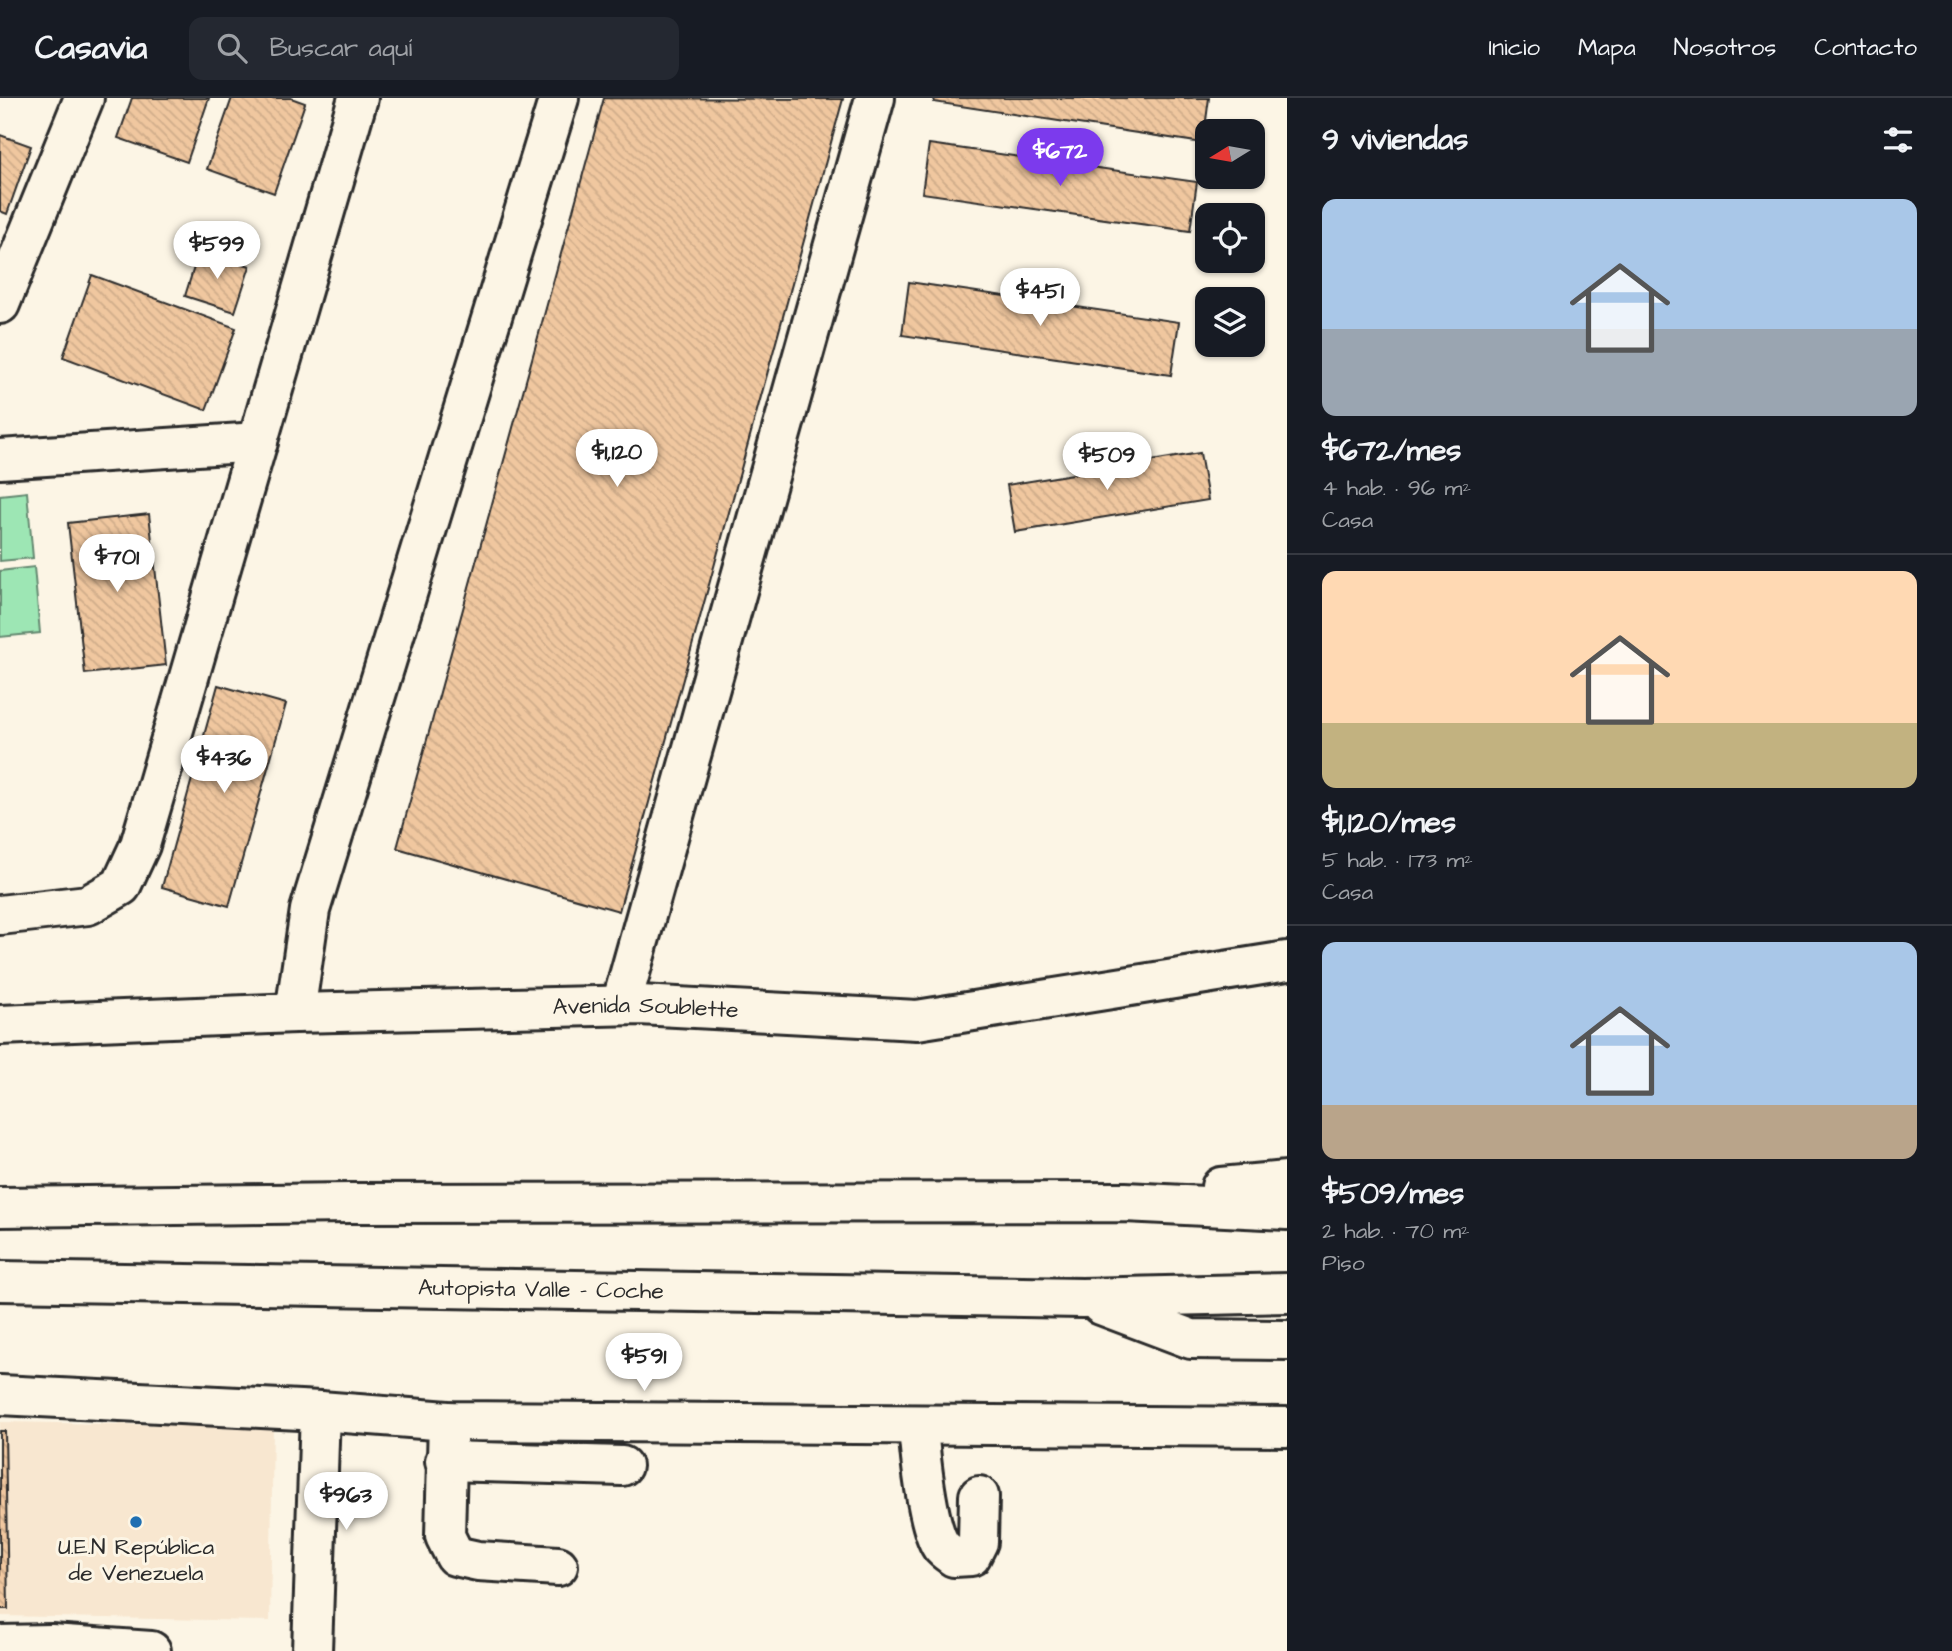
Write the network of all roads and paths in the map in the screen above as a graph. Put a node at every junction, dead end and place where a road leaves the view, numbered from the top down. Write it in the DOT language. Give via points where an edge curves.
graph roads {
  1 [pos="84,98"];
  2 [pos="358,98"];
  3 [pos="559,98"];
  4 [pos="875,98"];
  5 [pos="0,304"];
  6 [pos="258,442"];
  7 [pos="0,459"];
  8 [pos="0,915"];
  9 [pos="1287,961"];
  10 [pos="621,1006"];
  11 [pos="295,1013"];
  12 [pos="0,1025"];
  13 [pos="1287,1181"];
  14 [pos="1052,1202"];
  15 [pos="0,1207"];
  16 [pos="1287,1210"];
  17 [pos="0,1281"];
  18 [pos="1287,1293"];
  19 [pos="1082,1298"];
  20 [pos="1287,1339"];
  21 [pos="0,1395"];
  22 [pos="320,1411"];
  23 [pos="448,1421"];
  24 [pos="918,1426"];
  25 [pos="1287,1427"];
  26 [pos="445,1461"];
  27 [pos="622,1466"];
  28 [pos="979,1496"];
  29 [pos="558,1566"];
  30 [pos="0,1645"];
  31 [pos="151,1651"];
  32 [pos="312,1651"];
  1 -- 5 [label="main road"];
  2 -- 6 [label="main road"];
  3 -- 11 [label="main road" via="310,910"];
  4 -- 10 [label="main road"];
  6 -- 7 [label="main road"];
  6 -- 8 [label="main road" via="141,845 121,886 88,905"];
  9 -- 10 [label="main road, Avenida Soublette" via="917,1020"];
  10 -- 11 [label="main road, Avenida Soublette"];
  11 -- 12 [label="main road, Avenida Soublette"];
  13 -- 14 [label="main road"];
  14 -- 15 [label="main road"];
  14 -- 16 [label="main road"];
  17 -- 19 [label="main road, Autopista Valle - Coche"];
  18 -- 19 [label="main road, Autopista Valle - Coche"];
  19 -- 20 [label="main road" via="1191,1339"];
  21 -- 22 [label="main road"];
  22 -- 23 [label="main road"];
  22 -- 32 [label="main road"];
  23 -- 24 [label="main road"];
  23 -- 26 [label="main road"];
  24 -- 25 [label="main road"];
  24 -- 28 [label="main road" via="933,1526 941,1546 954,1557 971,1556 978,1542"];
  26 -- 27 [label="main road"];
  26 -- 29 [label="main road" via="444,1536 455,1556"];
  30 -- 31 [label="main road"];
}
